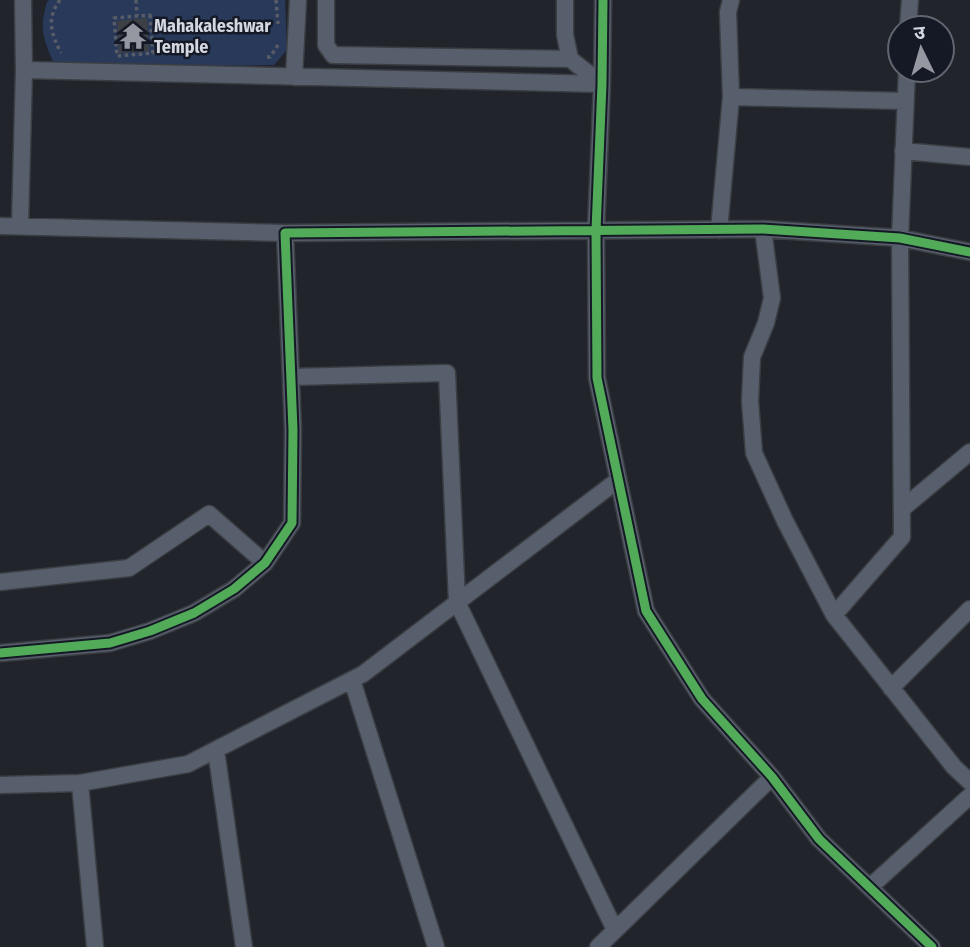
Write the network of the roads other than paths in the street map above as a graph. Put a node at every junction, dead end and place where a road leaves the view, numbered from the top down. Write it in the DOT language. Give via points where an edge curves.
graph roads {
  1 [pos="23,0"];
  2 [pos="298,0"];
  3 [pos="326,0"];
  4 [pos="565,0"];
  5 [pos="603,0"];
  6 [pos="731,0"];
  7 [pos="570,59"];
  8 [pos="24,70"];
  9 [pos="294,77"];
  10 [pos="601,84"];
  11 [pos="906,84"];
  12 [pos="731,97"];
  13 [pos="905,101"];
  14 [pos="903,151"];
  15 [pos="970,157"];
  16 [pos="0,226"];
  17 [pos="20,226"];
  18 [pos="763,229"];
  19 [pos="596,230"];
  20 [pos="719,230"];
  21 [pos="285,233"];
  22 [pos="900,238"];
  23 [pos="970,252"];
  24 [pos="291,377"];
  25 [pos="970,452"];
  26 [pos="618,480"];
  27 [pos="902,509"];
  28 [pos="265,563"];
  29 [pos="0,582"];
  30 [pos="457,603"];
  31 [pos="970,609"];
  32 [pos="834,615"];
  33 [pos="0,653"];
  34 [pos="352,680"];
  35 [pos="891,688"];
  36 [pos="216,750"];
  37 [pos="772,777"];
  38 [pos="970,782"];
  39 [pos="80,783"];
  40 [pos="0,785"];
  41 [pos="970,796"];
  42 [pos="870,888"];
  43 [pos="615,930"];
  44 [pos="95,947"];
  45 [pos="244,947"];
  46 [pos="436,947"];
  47 [pos="598,947"];
  48 [pos="932,947"];
  1 -- 8 [label="street"];
  2 -- 9 [label="street"];
  3 -- 7 [label="street" via="326,45 333,55"];
  4 -- 7 [label="street"];
  5 -- 10 [label="street"];
  6 -- 12 [label="street"];
  7 -- 10 [label="street"];
  8 -- 9 [label="street"];
  8 -- 17 [label="street"];
  9 -- 10 [label="street"];
  10 -- 19 [label="street"];
  11 -- 13 [label="street"];
  12 -- 13 [label="street"];
  12 -- 20 [label="street"];
  13 -- 14 [label="street"];
  14 -- 15 [label="street"];
  14 -- 22 [label="street"];
  16 -- 17 [label="street"];
  17 -- 21 [label="street"];
  18 -- 20 [label="street"];
  18 -- 22 [label="street"];
  18 -- 32 [label="street" via="772,298 752,357 754,453"];
  19 -- 20 [label="street"];
  19 -- 21 [label="street"];
  19 -- 26 [label="street" via="597,378"];
  21 -- 24 [label="street"];
  22 -- 23 [label="street"];
  22 -- 27 [label="street"];
  24 -- 28 [label="street" via="292,523"];
  24 -- 30 [label="street" via="447,373"];
  25 -- 27 [label="street"];
  26 -- 30 [label="street"];
  26 -- 37 [label="street" via="646,611 702,699"];
  27 -- 32 [label="street" via="902,537"];
  28 -- 29 [label="street" via="209,514 129,568"];
  28 -- 33 [label="street" via="194,613 150,631 110,643"];
  30 -- 34 [label="street"];
  30 -- 43 [label="street"];
  31 -- 35 [label="street"];
  32 -- 35 [label="street"];
  34 -- 36 [label="street"];
  34 -- 46 [label="street"];
  35 -- 38 [label="street"];
  36 -- 39 [label="street" via="188,764"];
  36 -- 45 [label="street"];
  37 -- 42 [label="street" via="819,839"];
  37 -- 43 [label="street"];
  39 -- 40 [label="street"];
  39 -- 44 [label="street"];
  41 -- 42 [label="street"];
  42 -- 48 [label="street"];
  43 -- 47 [label="street"];
}
